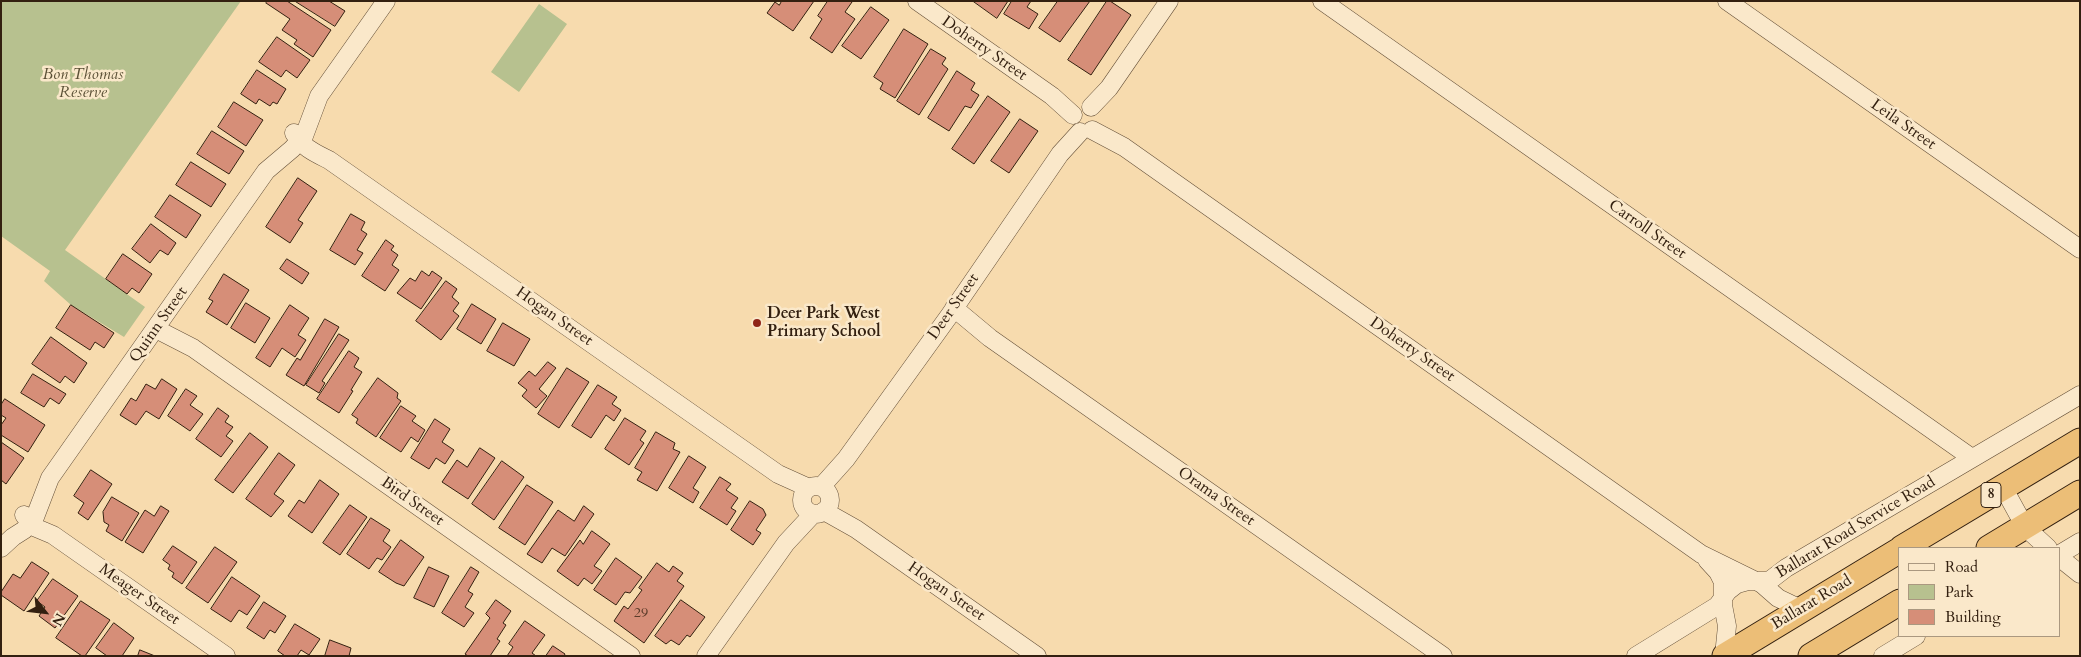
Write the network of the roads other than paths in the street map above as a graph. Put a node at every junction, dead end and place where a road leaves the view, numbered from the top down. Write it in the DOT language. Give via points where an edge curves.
graph roads {
  1 [pos="386,1"];
  2 [pos="917,1"];
  3 [pos="1169,1"];
  4 [pos="1322,1"];
  5 [pos="1727,1"];
  6 [pos="1085,120"];
  7 [pos="299,137"];
  8 [pos="2080,249"];
  9 [pos="952,312"];
  10 [pos="159,325"];
  11 [pos="2080,395"];
  12 [pos="2080,442"];
  13 [pos="1972,458"];
  14 [pos="2003,487"];
  15 [pos="2080,493"];
  16 [pos="816,500"];
  17 [pos="30,518"];
  18 [pos="2024,527"];
  19 [pos="1,542"];
  20 [pos="2080,542"];
  21 [pos="1904,547"];
  22 [pos="1991,547"];
  23 [pos="2047,547"];
  24 [pos="1,548"];
  25 [pos="1898,551"];
  26 [pos="2061,553"];
  27 [pos="1701,554"];
  28 [pos="2061,559"];
  29 [pos="2080,574"];
  30 [pos="1757,582"];
  31 [pos="1723,600"];
  32 [pos="1898,603"];
  33 [pos="1802,609"];
  34 [pos="1914,637"];
  35 [pos="226,656"];
  36 [pos="631,656"];
  37 [pos="706,656"];
  38 [pos="1037,656"];
  39 [pos="1443,656"];
  40 [pos="1636,656"];
  41 [pos="1724,656"];
  42 [pos="1811,656"];
  43 [pos="1883,656"];
  1 -- 7 [label="street, Quinn Street" via="319,96 306,107 298,120"];
  2 -- 6 [label="street, Doherty Street"];
  3 -- 6 [label="street, Deer Street"];
  4 -- 13 [label="street, Carroll Street"];
  5 -- 8 [label="street, Leila Street"];
  6 -- 9 [label="street, Deer Street"];
  6 -- 27 [label="street, Doherty Street"];
  7 -- 10 [label="street, Quinn Street" via="284,141 272,156 266,171"];
  7 -- 16 [label="street, Hogan Street" via="313,142 330,160"];
  9 -- 16 [label="street, Deer Street"];
  9 -- 39 [label="street, Orama Street"];
  10 -- 17 [label="street, Quinn Street" via="50,478 37,488 30,500"];
  10 -- 36 [label="street, Bird Street" via="175,330 193,348"];
  11 -- 13 [label="street, Ballarat Road Service Road"];
  12 -- 14 [label="highway, Ballarat Road / 8"];
  13 -- 30 [label="street, Ballarat Road Service Road" via="1772,579"];
  14 -- 18 [label="street"];
  14 -- 21 [label="highway, Ballarat Road / 8"];
  15 -- 18 [label="highway"];
  16 -- 37 [label="street, Deer Street"];
  16 -- 38 [label="street, Hogan Street"];
  17 -- 19 [label="street, Quinn Street" via="11,526"];
  17 -- 24 [label="street, Quinn Street"];
  17 -- 35 [label="street, Meager Street"];
  18 -- 22 [label="highway"];
  18 -- 23 [label="street"];
  20 -- 26 [label="street"];
  25 -- 33 [label="highway, Ballarat Road / 8"];
  27 -- 30 [label="street, Doherty Street"];
  27 -- 31 [label="street, Doherty Street" via="1721,576"];
  28 -- 29 [label="street"];
  30 -- 31 [label="street, Ballarat Road Service Road" via="1740,582 1728,591"];
  30 -- 33 [label="street, Doherty Street" via="1778,598"];
  31 -- 40 [label="street, Ballarat Road Service Road"];
  31 -- 41 [label="street, Doherty Street" via="1727,626"];
  32 -- 42 [label="highway"];
  33 -- 41 [label="highway, Ballarat Road / 8"];
  34 -- 43 [label="street"];
}
